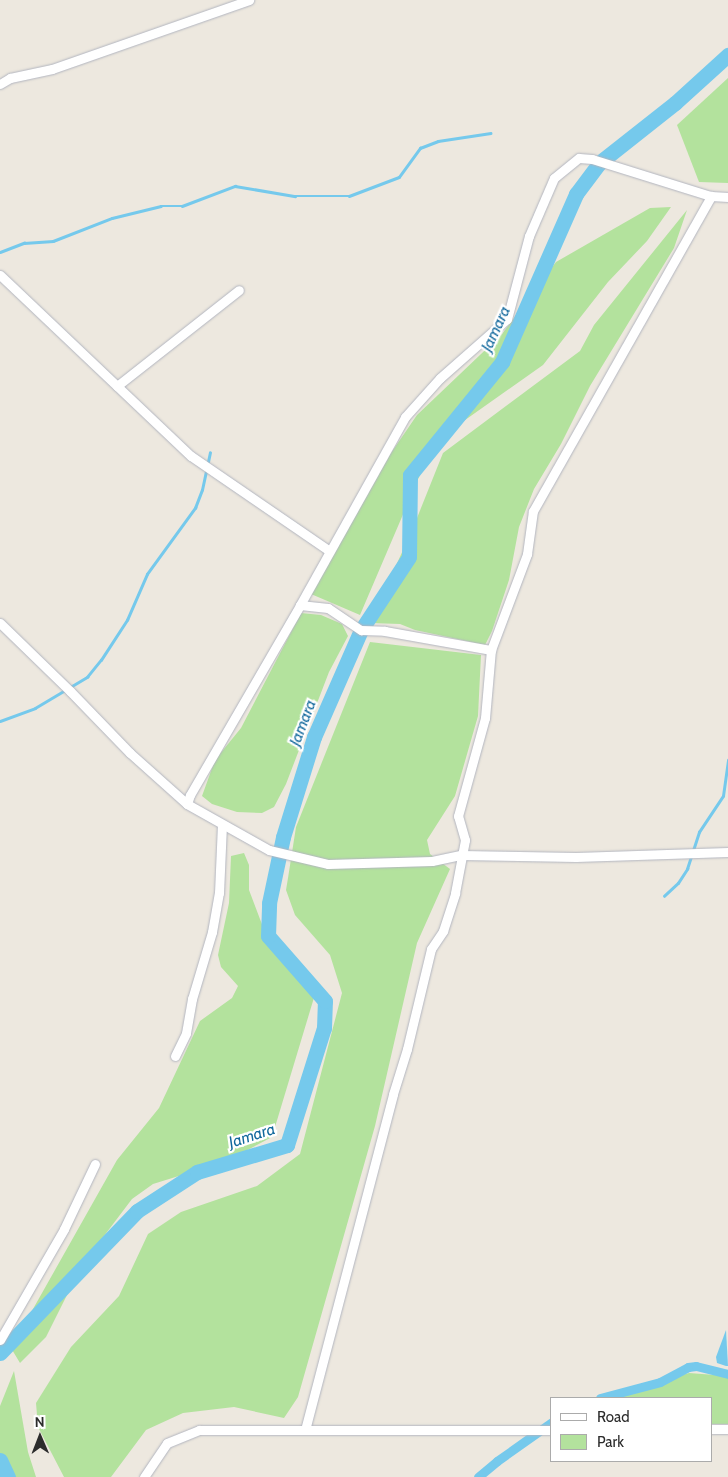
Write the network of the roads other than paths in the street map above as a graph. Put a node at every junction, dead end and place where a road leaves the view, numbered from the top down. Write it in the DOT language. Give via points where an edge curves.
graph roads {
  1 [pos="249,0"];
  2 [pos="0,84"];
  3 [pos="711,196"];
  4 [pos="728,197"];
  5 [pos="0,276"];
  6 [pos="240,290"];
  7 [pos="117,386"];
  8 [pos="330,550"];
  9 [pos="300,605"];
  10 [pos="0,623"];
  11 [pos="491,650"];
  12 [pos="187,804"];
  13 [pos="222,825"];
  14 [pos="728,852"];
  15 [pos="462,855"];
  16 [pos="175,1056"];
  17 [pos="95,1164"];
  18 [pos="0,1340"];
  19 [pos="713,1429"];
  20 [pos="728,1429"];
  21 [pos="306,1430"];
  22 [pos="550,1430"];
  23 [pos="144,1477"];
  1 -- 2 [label="street"];
  3 -- 4 [label="street"];
  3 -- 8 [label="street" via="592,159 579,158 554,178 529,236 507,319 440,378 405,417"];
  3 -- 11 [label="street" via="532,511 527,554"];
  5 -- 7 [label="street"];
  6 -- 7 [label="street"];
  7 -- 8 [label="street" via="191,456"];
  8 -- 9 [label="street"];
  9 -- 11 [label="street" via="328,608 361,630 385,631"];
  9 -- 12 [label="street"];
  10 -- 12 [label="street" via="130,754"];
  11 -- 15 [label="street" via="484,718 458,816 464,840"];
  12 -- 13 [label="street"];
  13 -- 15 [label="street" via="269,850 328,864 432,861"];
  13 -- 16 [label="street" via="219,893 212,932 192,999 186,1033"];
  14 -- 15 [label="street" via="576,857"];
  15 -- 21 [label="street" via="443,931 430,949 408,1049 392,1094"];
  17 -- 18 [label="street" via="64,1229"];
  19 -- 20 [label="street"];
  21 -- 22 [label="street"];
  21 -- 23 [label="street" via="199,1430 167,1443"];
}
